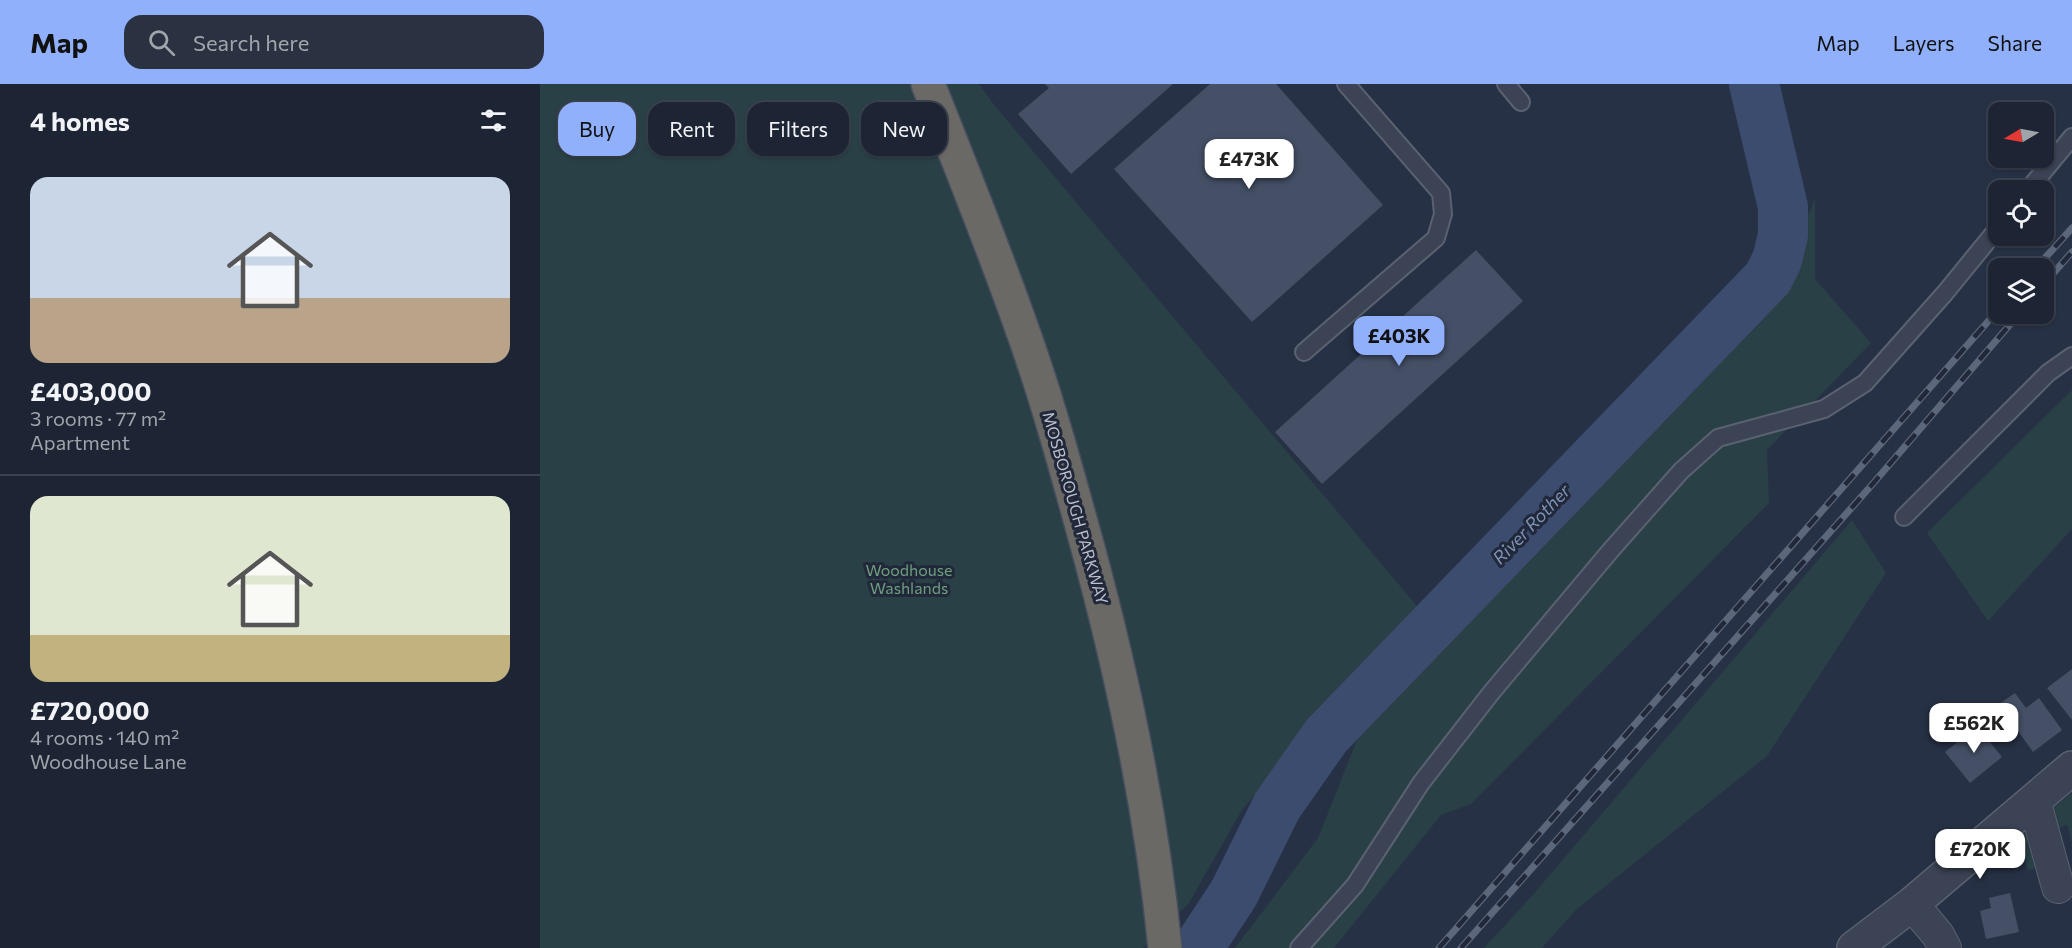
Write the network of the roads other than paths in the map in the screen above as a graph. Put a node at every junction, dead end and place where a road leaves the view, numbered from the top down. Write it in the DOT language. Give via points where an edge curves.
graph roads {
  1 [pos="928,84"];
  2 [pos="1346,84"];
  3 [pos="1506,84"];
  4 [pos="1521,102"];
  5 [pos="2072,137"];
  6 [pos="2036,180"];
  7 [pos="1988,240"];
  8 [pos="1304,352"];
  9 [pos="2072,356"];
  10 [pos="1905,517"];
  11 [pos="2072,768"];
  12 [pos="2034,800"];
  13 [pos="2058,887"];
  14 [pos="1912,904"];
  15 [pos="1165,948"];
  16 [pos="1299,948"];
  17 [pos="1854,948"];
  18 [pos="1946,948"];
  1 -- 15 [label="highway, MOSBOROUGH PARKWAY" via="1022,327 1069,476 1110,628 1143,784"];
  2 -- 8 [label="lane" via="1441,193 1443,214 1436,238"];
  3 -- 4 [label="lane"];
  5 -- 6 [label="lane"];
  7 -- 16 [label="lane" via="1865,383 1824,409 1718,438 1681,471 1491,693 1421,783 1355,885"];
  9 -- 10 [label="lane" via="2048,373"];
  11 -- 12 [label="street"];
  12 -- 13 [label="street"];
  12 -- 14 [label="street"];
  14 -- 17 [label="street"];
  14 -- 18 [label="street"];
}
